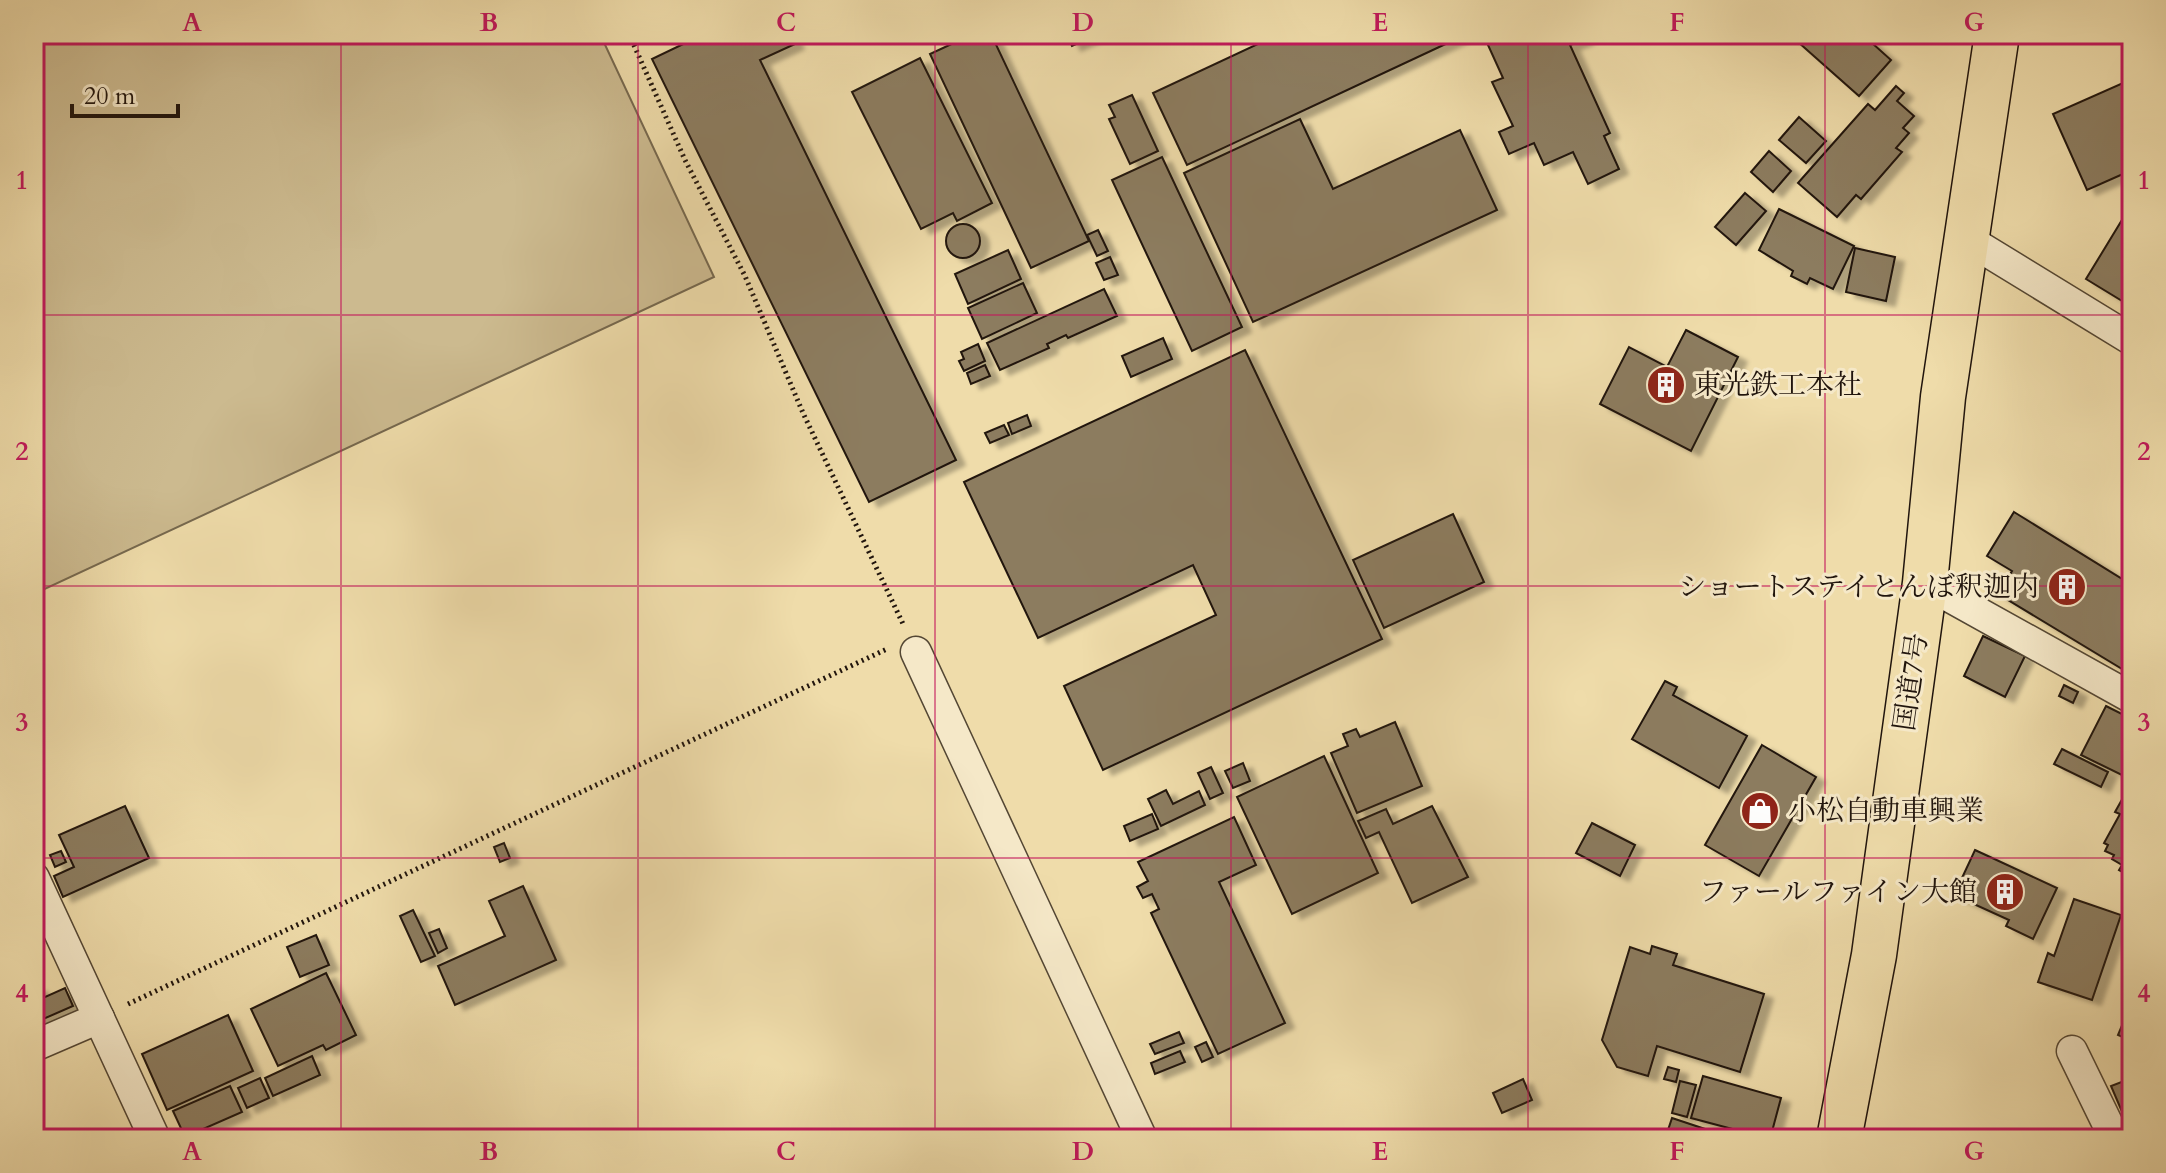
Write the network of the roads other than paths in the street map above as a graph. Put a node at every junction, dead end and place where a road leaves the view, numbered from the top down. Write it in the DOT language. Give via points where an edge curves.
graph roads {
  1 [pos="1997,34"];
  2 [pos="1967,239"];
  3 [pos="2132,340"];
  4 [pos="1925,583"];
  5 [pos="913,645"];
  6 [pos="2132,698"];
  7 [pos="34,878"];
  8 [pos="99,1018"];
  9 [pos="34,1046"];
  10 [pos="2072,1051"];
  11 [pos="155,1139"];
  12 [pos="1142,1139"];
  13 [pos="1839,1139"];
  14 [pos="2115,1139"];
  1 -- 2 [label="highway, 国道7号"];
  2 -- 3 [label="street"];
  2 -- 4 [label="highway, 国道7号" via="1943,397"];
  4 -- 6 [label="street"];
  4 -- 13 [label="highway, 国道7号" via="1874,955"];
  5 -- 12 [label="street"];
  7 -- 8 [label="street"];
  8 -- 9 [label="street"];
  8 -- 11 [label="street"];
  10 -- 14 [label="street"];
}
